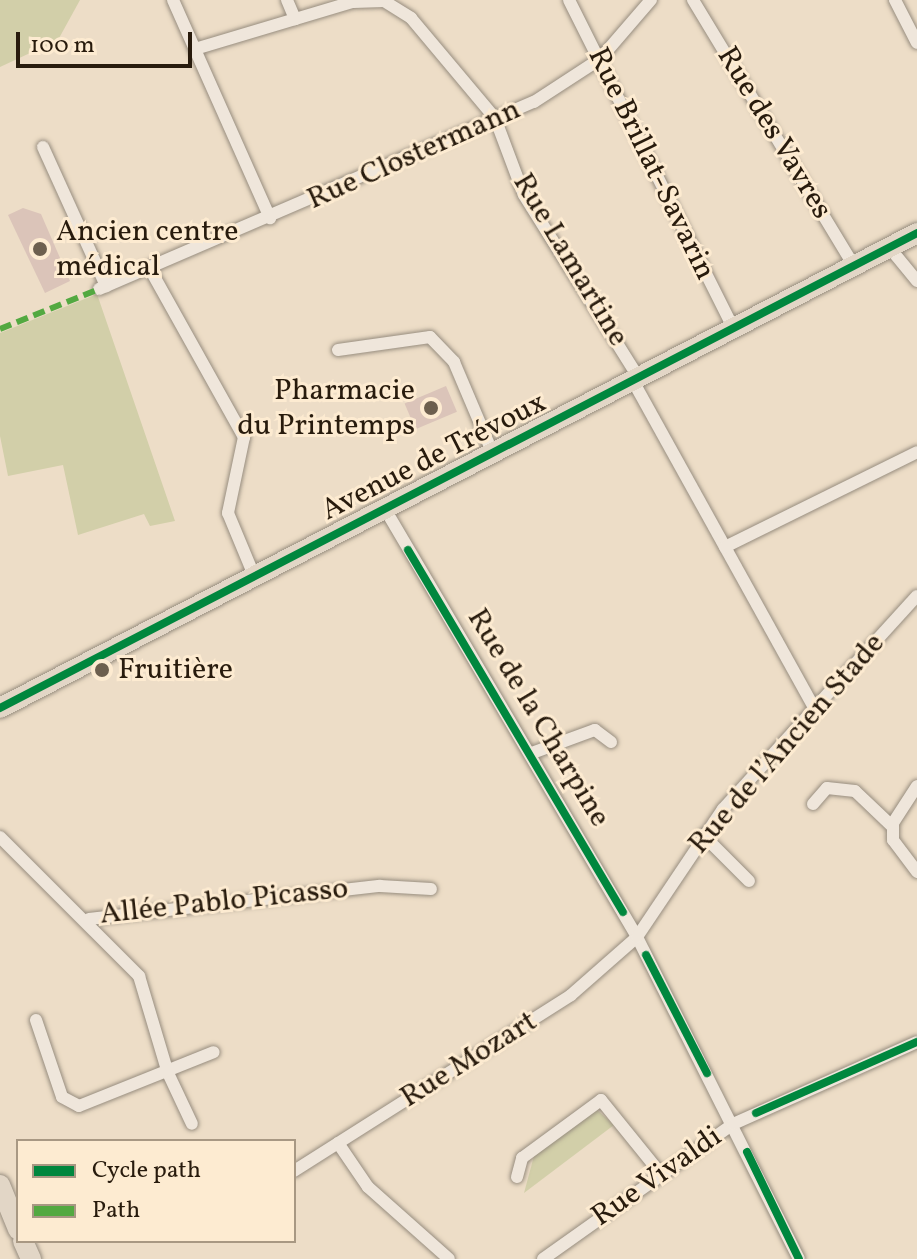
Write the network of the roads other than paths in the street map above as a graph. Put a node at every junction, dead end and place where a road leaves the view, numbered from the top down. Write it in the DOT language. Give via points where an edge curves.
graph roads {
  1 [pos="173,0"];
  2 [pos="287,0"];
  3 [pos="569,0"];
  4 [pos="651,0"];
  5 [pos="693,0"];
  6 [pos="895,0"];
  7 [pos="295,19"];
  8 [pos="917,43"];
  9 [pos="195,49"];
  10 [pos="600,59"];
  11 [pos="495,118"];
  12 [pos="43,147"];
  13 [pos="270,218"];
  14 [pos="917,233"];
  15 [pos="889,247"];
  16 [pos="854,266"];
  17 [pos="150,269"];
  18 [pos="917,281"];
  19 [pos="733,328"];
  20 [pos="338,350"];
  21 [pos="636,379"];
  22 [pos="917,452"];
  23 [pos="493,454"];
  24 [pos="385,509"];
  25 [pos="725,547"];
  26 [pos="255,578"];
  27 [pos="917,596"];
  28 [pos="0,708"];
  29 [pos="815,710"];
  30 [pos="611,742"];
  31 [pos="532,753"];
  32 [pos="917,786"];
  33 [pos="813,804"];
  34 [pos="893,827"];
  35 [pos="703,835"];
  36 [pos="0,837"];
  37 [pos="917,872"];
  38 [pos="749,881"];
  39 [pos="431,889"];
  40 [pos="89,919"];
  41 [pos="637,937"];
  42 [pos="36,1020"];
  43 [pos="917,1042"];
  44 [pos="214,1052"];
  45 [pos="168,1073"];
  46 [pos="192,1124"];
  47 [pos="733,1124"];
  48 [pos="338,1143"];
  49 [pos="296,1170"];
  50 [pos="661,1174"];
  51 [pos="517,1177"];
  52 [pos="0,1185"];
  53 [pos="16,1224"];
  54 [pos="449,1259"];
  55 [pos="543,1259"];
  56 [pos="799,1259"];
  1 -- 9 [label="street"];
  2 -- 7 [label="street"];
  3 -- 10 [label="street, Rue Brillat-Savarin"];
  4 -- 10 [label="street, Rue Clostermann"];
  5 -- 16 [label="street, Rue des Vavres"];
  6 -- 8 [label="street"];
  7 -- 9 [label="street, Rue Lamartine"];
  7 -- 11 [label="street, Rue Lamartine" via="384,1 411,18"];
  9 -- 13 [label="street"];
  10 -- 11 [label="street, Rue Clostermann"];
  10 -- 19 [label="street, Rue Brillat-Savarin"];
  11 -- 13 [label="street, Rue Clostermann"];
  11 -- 21 [label="street, Rue Lamartine" via="524,195"];
  12 -- 17 [label="street, Rue Clostermann" via="102,288"];
  13 -- 17 [label="street, Rue Clostermann"];
  14 -- 15 [label="main road, Avenue de Trévoux"];
  15 -- 16 [label="main road, Avenue de Trévoux"];
  15 -- 18 [label="street"];
  16 -- 19 [label="main road, Avenue de Trévoux"];
  17 -- 26 [label="street" via="244,437 228,513"];
  19 -- 21 [label="main road, Avenue de Trévoux"];
  20 -- 23 [label="street" via="430,337 454,362"];
  21 -- 23 [label="main road, Avenue de Trévoux"];
  21 -- 25 [label="street, Rue Lamartine"];
  22 -- 25 [label="street"];
  23 -- 24 [label="main road, Avenue de Trévoux"];
  24 -- 26 [label="main road, Avenue de Trévoux"];
  24 -- 31 [label="street, Rue de la Charpine"];
  25 -- 29 [label="street, Rue Lamartine"];
  26 -- 28 [label="main road, Avenue de Trévoux"];
  27 -- 29 [label="street, Rue de l’Ancien Stade"];
  29 -- 35 [label="street, Rue de l’Ancien Stade"];
  30 -- 31 [label="street" via="595,730"];
  31 -- 41 [label="street, Rue de la Charpine"];
  32 -- 34 [label="street" via="898,808"];
  33 -- 34 [label="street" via="827,788 855,791"];
  34 -- 37 [label="street" via="897,848"];
  35 -- 38 [label="street"];
  35 -- 41 [label="street, Rue de l’Ancien Stade"];
  36 -- 40 [label="street, Allée Pablo Picasso"];
  39 -- 40 [label="street, Allée Pablo Picasso" via="380,886"];
  40 -- 45 [label="street" via="139,976"];
  41 -- 47 [label="street, Rue de la Charpine"];
  41 -- 48 [label="street, Rue Mozart" via="571,995"];
  42 -- 45 [label="street" via="62,1097 79,1106"];
  43 -- 47 [label="street, Rue Vivaldi"];
  44 -- 45 [label="street"];
  45 -- 46 [label="street"];
  47 -- 50 [label="street, Rue Vivaldi"];
  47 -- 56 [label="street, Rue de la Charpine"];
  48 -- 49 [label="street, Rue Mozart"];
  48 -- 54 [label="street" via="368,1187"];
  50 -- 51 [label="street" via="601,1100 522,1158"];
  50 -- 55 [label="street, Rue Vivaldi"];
  52 -- 53 [label="main road"];
}
